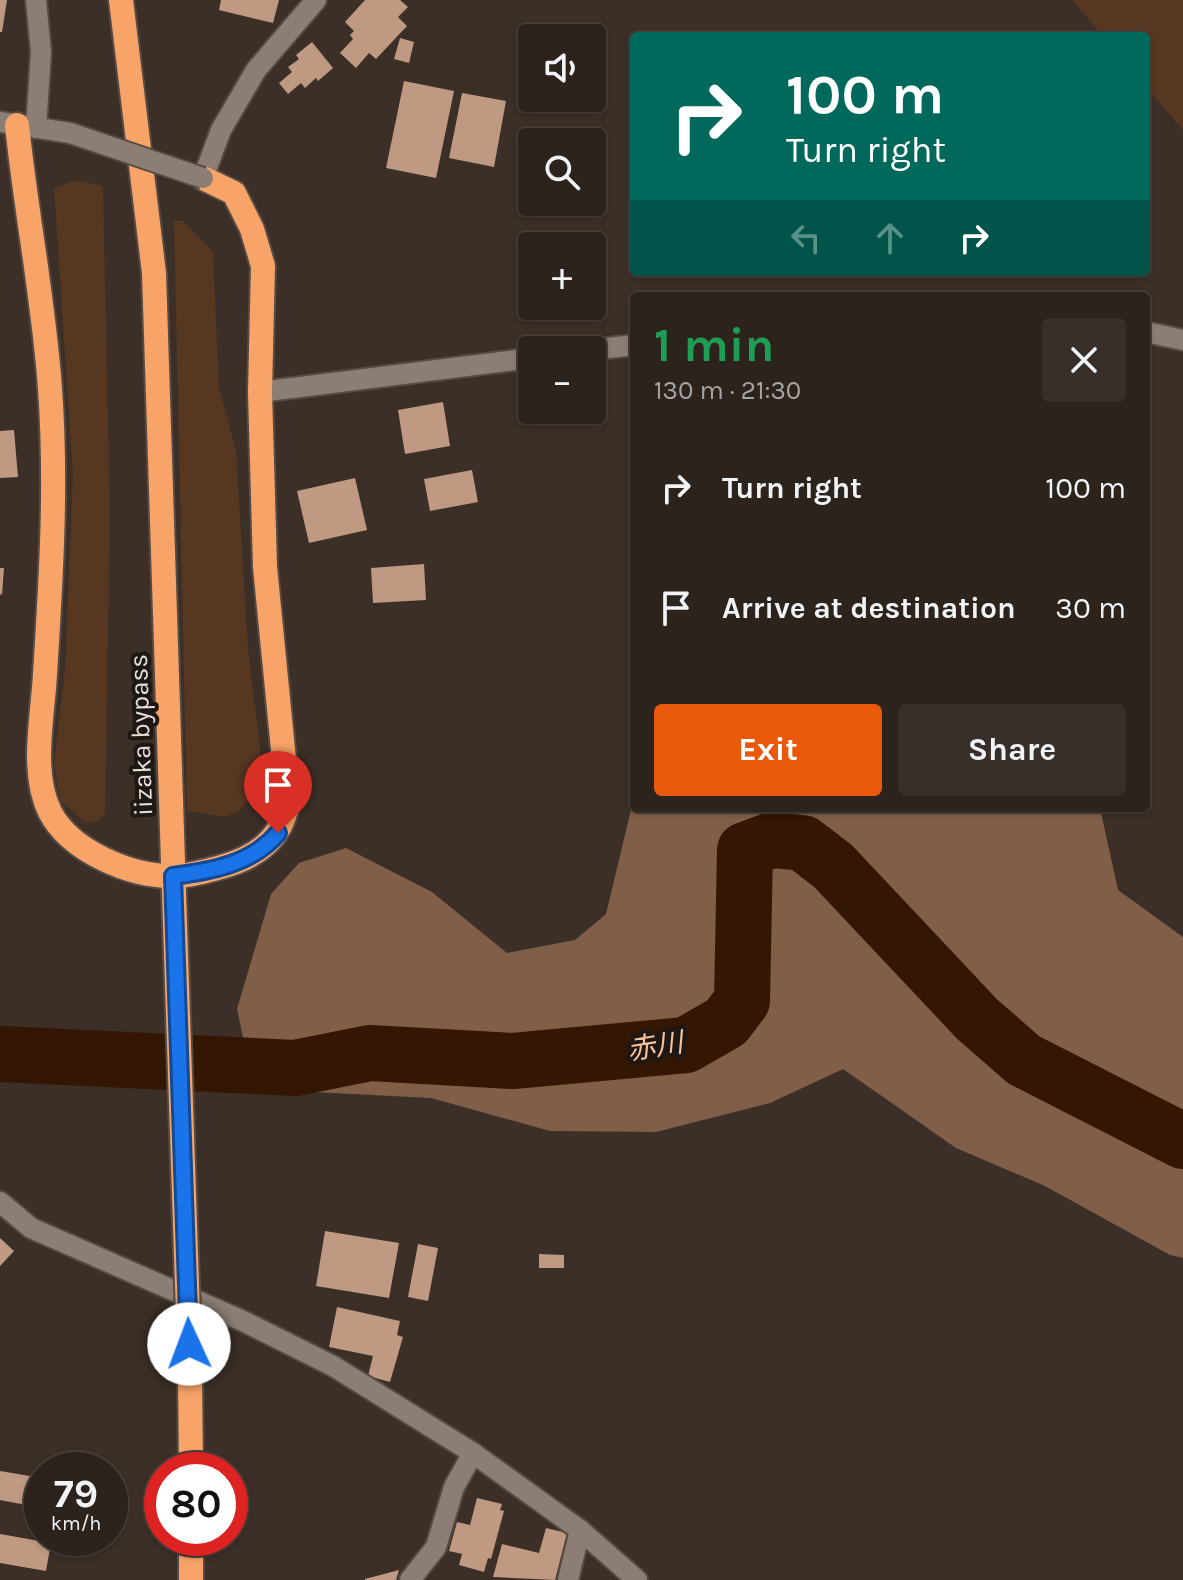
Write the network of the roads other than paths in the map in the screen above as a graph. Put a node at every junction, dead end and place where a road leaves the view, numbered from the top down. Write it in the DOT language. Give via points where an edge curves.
graph roads {
  1 [pos="36,0"];
  2 [pos="121,0"];
  3 [pos="316,0"];
  4 [pos="18,125"];
  5 [pos="203,178"];
  6 [pos="1150,333"];
  7 [pos="1183,340"];
  8 [pos="630,345"];
  9 [pos="606,348"];
  10 [pos="518,360"];
  11 [pos="260,392"];
  12 [pos="173,876"];
  13 [pos="0,1202"];
  14 [pos="191,1452"];
  15 [pos="473,1453"];
  16 [pos="580,1530"];
  17 [pos="191,1556"];
  18 [pos="191,1580"];
  19 [pos="410,1580"];
  20 [pos="568,1580"];
  21 [pos="637,1580"];
  1 -- 4 [label="street" via="41,52"];
  2 -- 12 [label="highway, iizaka bypass" via="154,273"];
  3 -- 5 [label="street" via="256,70 221,130"];
  4 -- 5 [label="street, bridge" via="70,133"];
  4 -- 12 [label="highway" via="50,388 54,522 40,756 45,798 57,824 90,851 128,868"];
  5 -- 11 [label="highway" via="234,193 263,266"];
  6 -- 7 [label="street"];
  8 -- 9 [label="street"];
  10 -- 11 [label="street"];
  11 -- 12 [label="highway" via="265,567 285,747 285,821 268,845 249,856"];
  12 -- 14 [label="highway, iizaka bypass, bridge"];
  13 -- 15 [label="street" via="31,1228 333,1366"];
  15 -- 16 [label="street"];
  15 -- 19 [label="street" via="454,1487 436,1547"];
  16 -- 20 [label="street"];
  16 -- 21 [label="street"];
  17 -- 18 [label="highway"];
}
